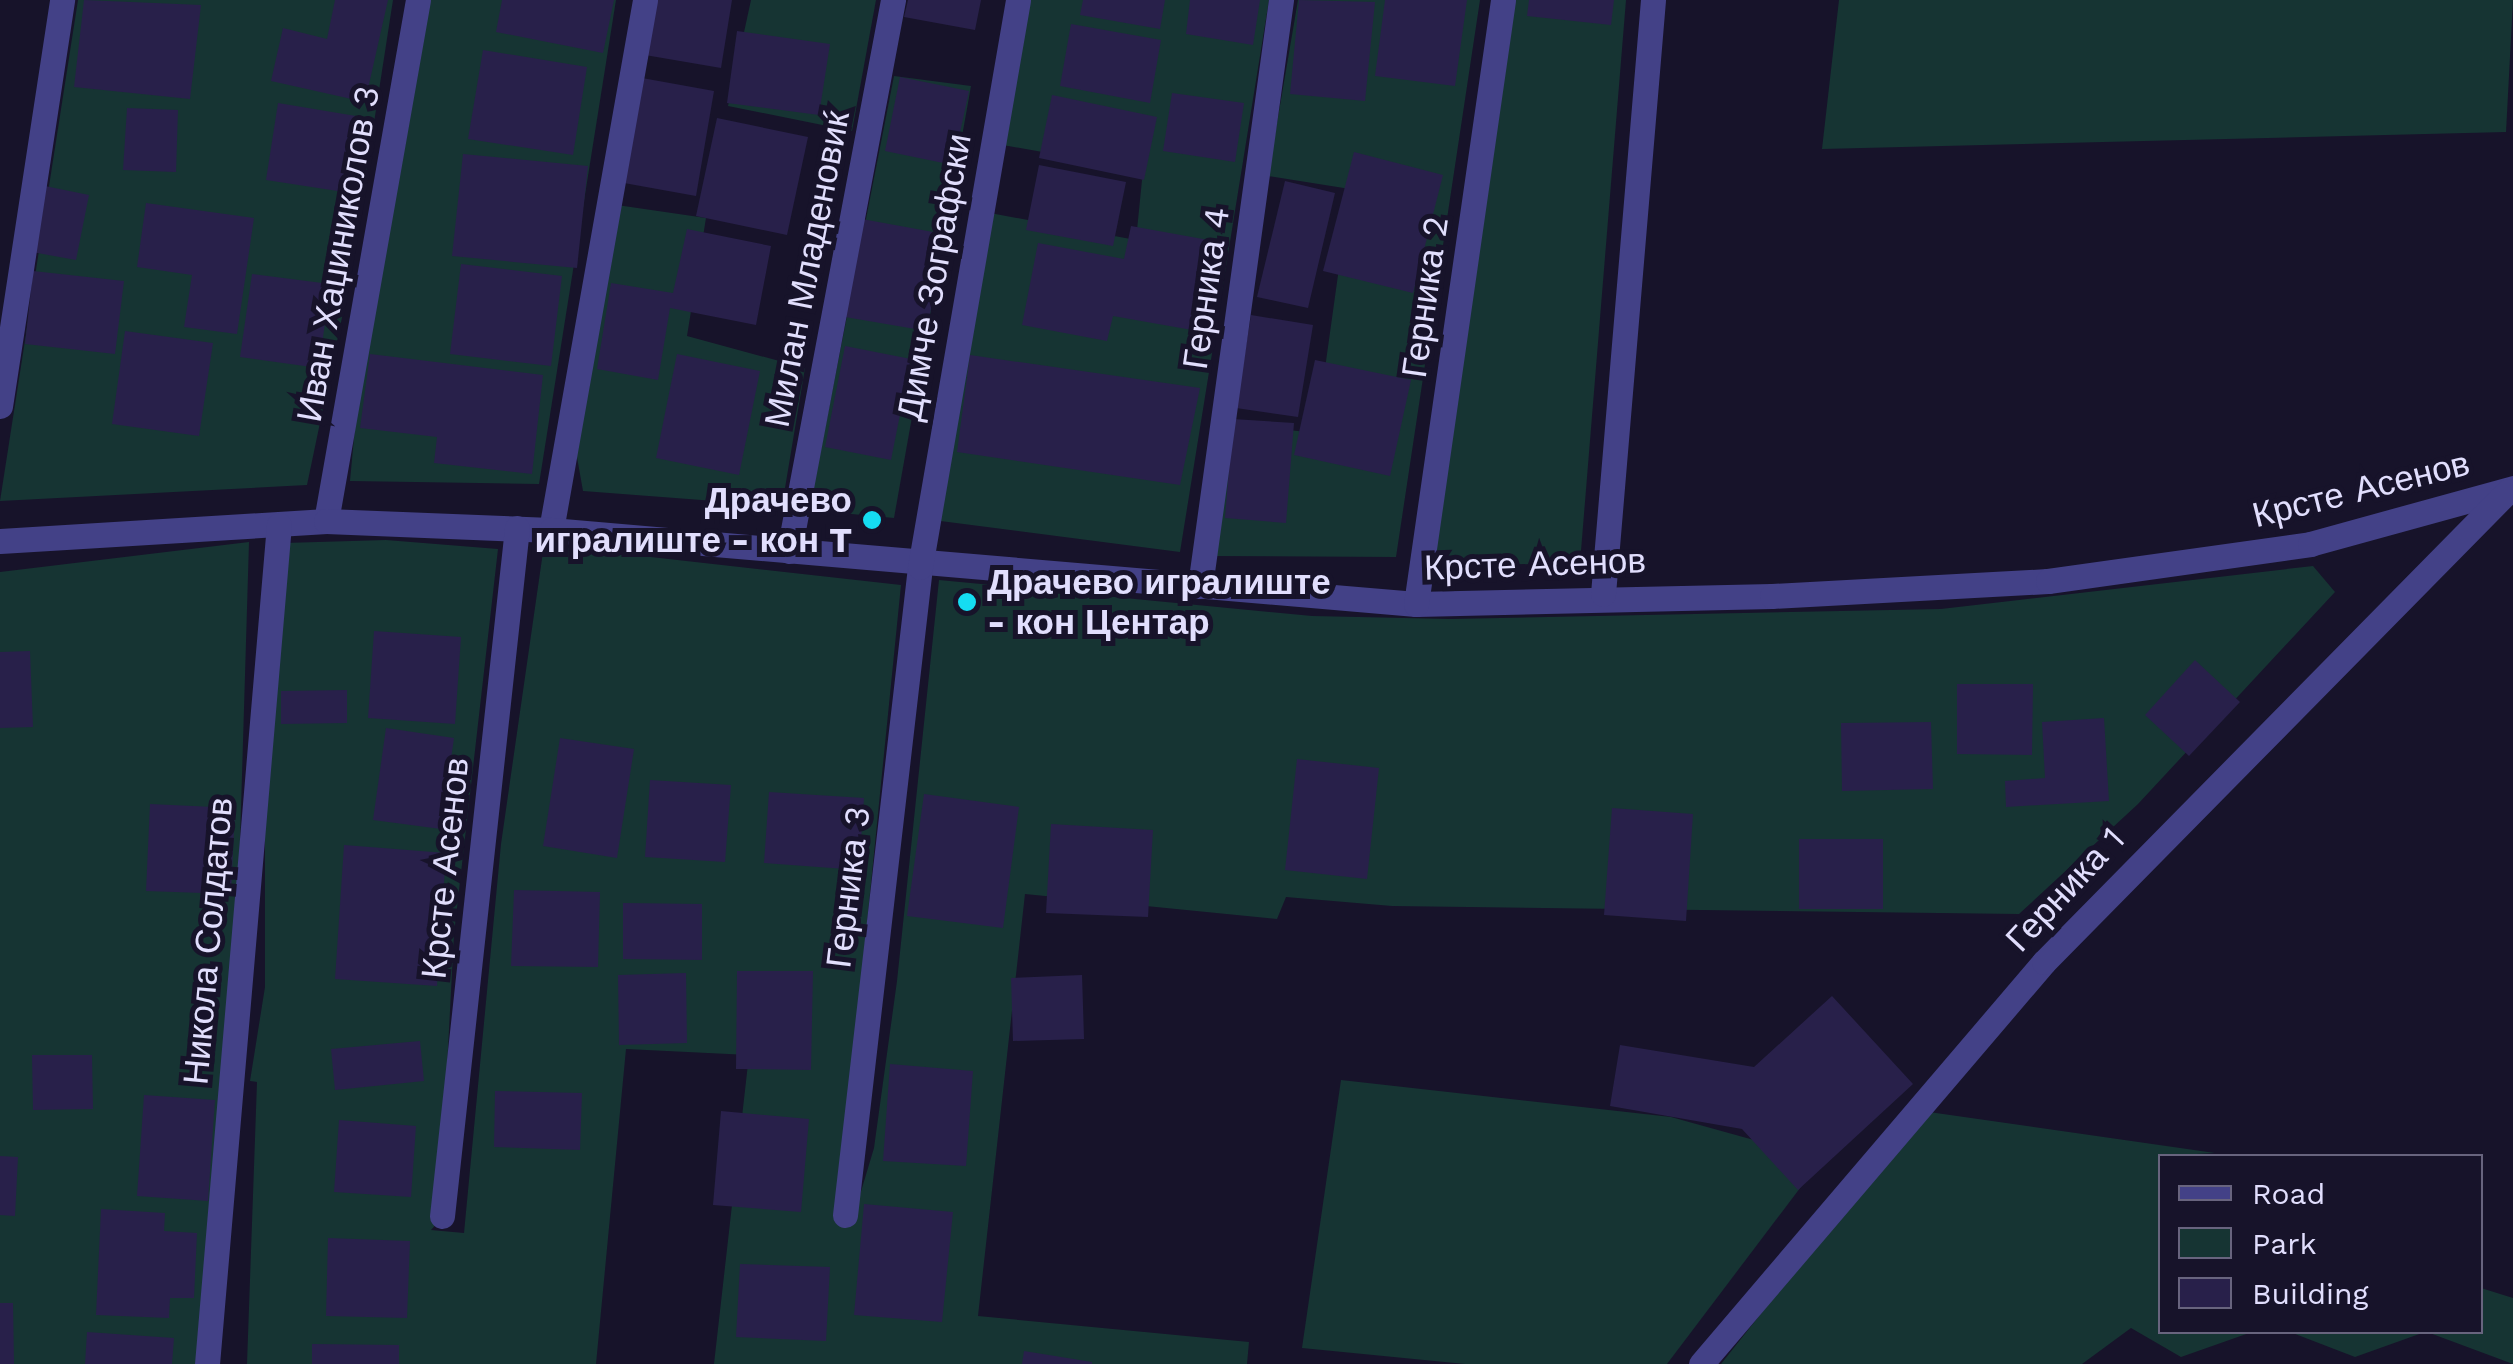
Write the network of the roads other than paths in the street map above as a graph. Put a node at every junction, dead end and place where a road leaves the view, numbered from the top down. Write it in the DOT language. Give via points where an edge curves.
graph roads {
  1 [pos="62,0"];
  2 [pos="418,0"];
  3 [pos="645,0"];
  4 [pos="893,0"];
  5 [pos="1018,0"];
  6 [pos="1280,0"];
  7 [pos="1503,0"];
  8 [pos="1653,0"];
  9 [pos="0,406"];
  10 [pos="2511,488"];
  11 [pos="326,521"];
  12 [pos="279,524"];
  13 [pos="518,528"];
  14 [pos="551,530"];
  15 [pos="0,542"];
  16 [pos="789,552"];
  17 [pos="920,567"];
  18 [pos="1200,586"];
  19 [pos="1602,594"];
  20 [pos="1416,604"];
  21 [pos="845,1214"];
  22 [pos="442,1216"];
  23 [pos="207,1364"];
  24 [pos="1701,1364"];
  1 -- 9 [label="street"];
  2 -- 11 [label="street, Иван Хаџиниколов 3"];
  3 -- 14 [label="street"];
  4 -- 16 [label="street, Милан Младеновиќ"];
  5 -- 17 [label="street, Димче Зографски"];
  6 -- 18 [label="street, Герника 4"];
  7 -- 20 [label="street, Герника 2"];
  8 -- 19 [label="street"];
  10 -- 19 [label="street, Крсте Асенов" via="2310,544 2048,581 1772,596"];
  10 -- 24 [label="street, Герника 1" via="2044,962"];
  11 -- 12 [label="street, Крсте Асенов"];
  11 -- 13 [label="street, Крсте Асенов"];
  12 -- 15 [label="street, Крсте Асенов"];
  12 -- 23 [label="street, Никола Солдатов"];
  13 -- 14 [label="street, Крсте Асенов"];
  13 -- 22 [label="street, Крсте Асенов"];
  14 -- 16 [label="street, Крсте Асенов"];
  16 -- 17 [label="street, Крсте Асенов"];
  17 -- 18 [label="street, Крсте Асенов"];
  17 -- 21 [label="street, Герника 3"];
  18 -- 20 [label="street, Крсте Асенов"];
  19 -- 20 [label="street, Крсте Асенов"];
}
